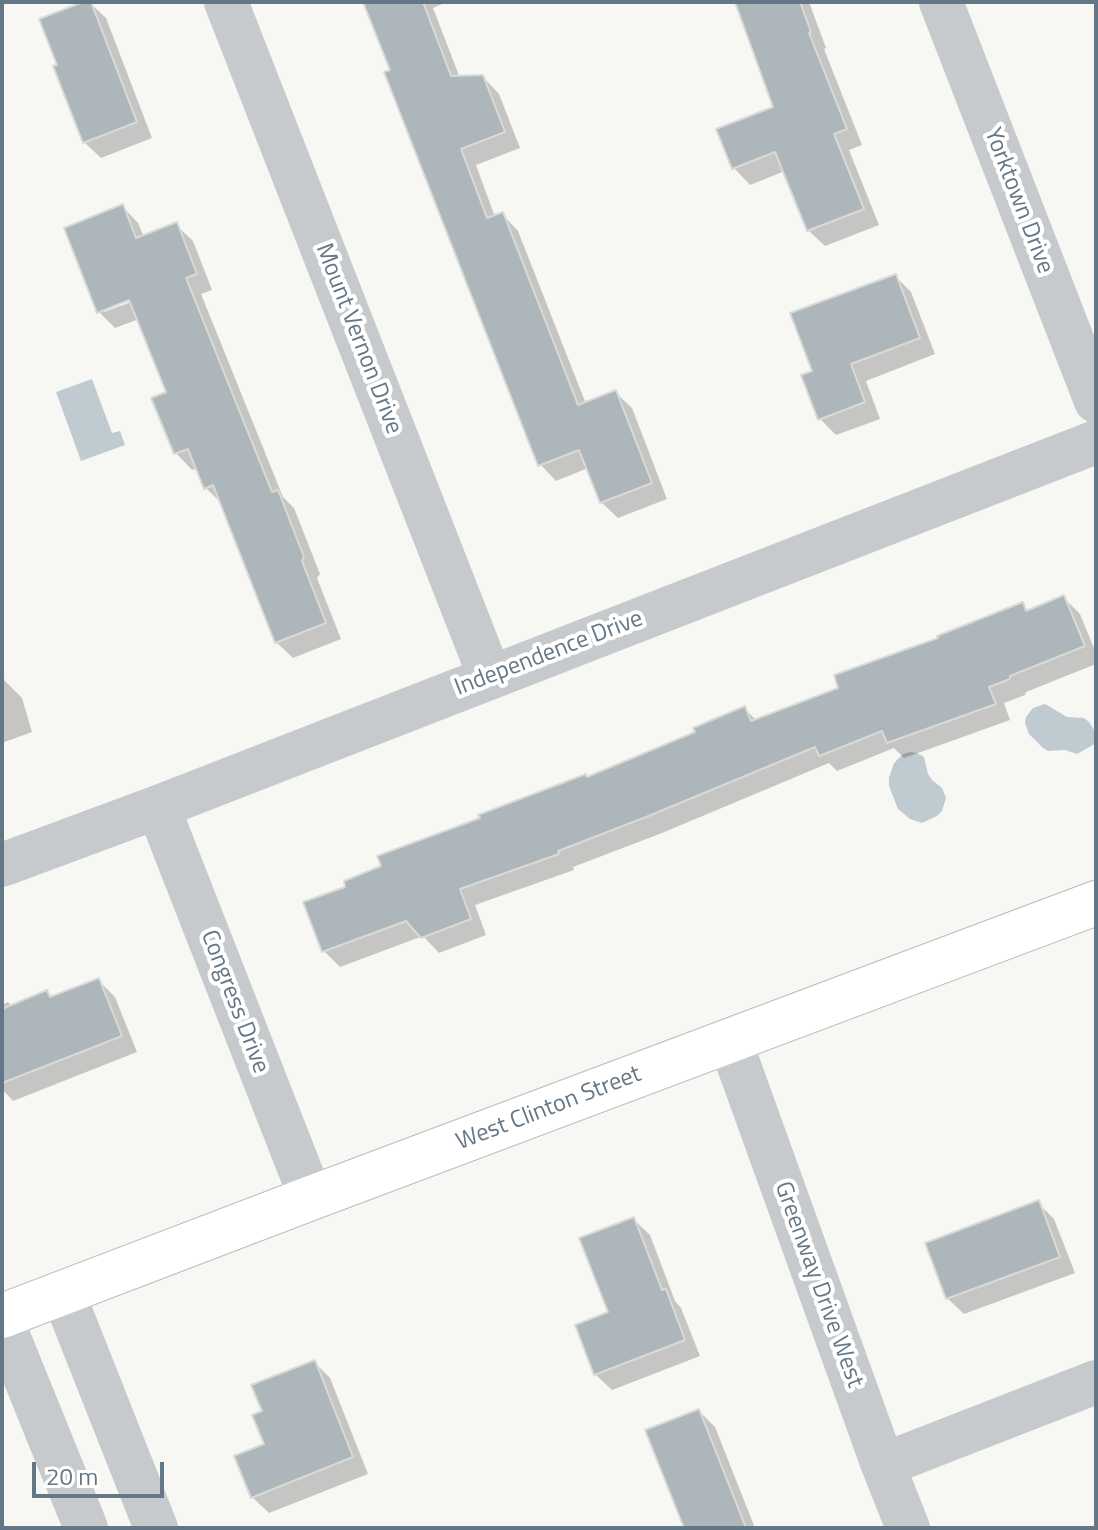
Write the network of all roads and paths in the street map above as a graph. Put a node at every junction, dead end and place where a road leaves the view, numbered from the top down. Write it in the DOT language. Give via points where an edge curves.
graph roads {
  1 [pos="226,2"];
  2 [pos="941,2"];
  3 [pos="1096,401"];
  4 [pos="1096,442"];
  5 [pos="490,677"];
  6 [pos="158,807"];
  7 [pos="2,865"];
  8 [pos="1096,903"];
  9 [pos="730,1041"];
  10 [pos="311,1198"];
  11 [pos="63,1293"];
  12 [pos="2,1319"];
  13 [pos="1096,1382"];
  14 [pos="883,1465"];
  15 [pos="86,1528"];
  16 [pos="156,1528"];
  17 [pos="908,1528"];
  1 -- 5 [label="street, Mount Vernon Drive"];
  2 -- 3 [label="street, Yorktown Drive"];
  4 -- 5 [label="street, Independence Drive"];
  5 -- 6 [label="street, Independence Drive"];
  6 -- 7 [label="street, Independence Drive"];
  6 -- 10 [label="street, Congress Drive"];
  8 -- 9 [label="street, West Clinton Street"];
  9 -- 10 [label="street, West Clinton Street"];
  9 -- 14 [label="street, Greenway Drive West"];
  10 -- 11 [label="street, West Clinton Street"];
  11 -- 12 [label="street, West Clinton Street"];
  11 -- 16 [label="street"];
  12 -- 15 [label="street"];
  13 -- 14 [label="street"];
  14 -- 17 [label="street, Greenway Drive West"];
}
